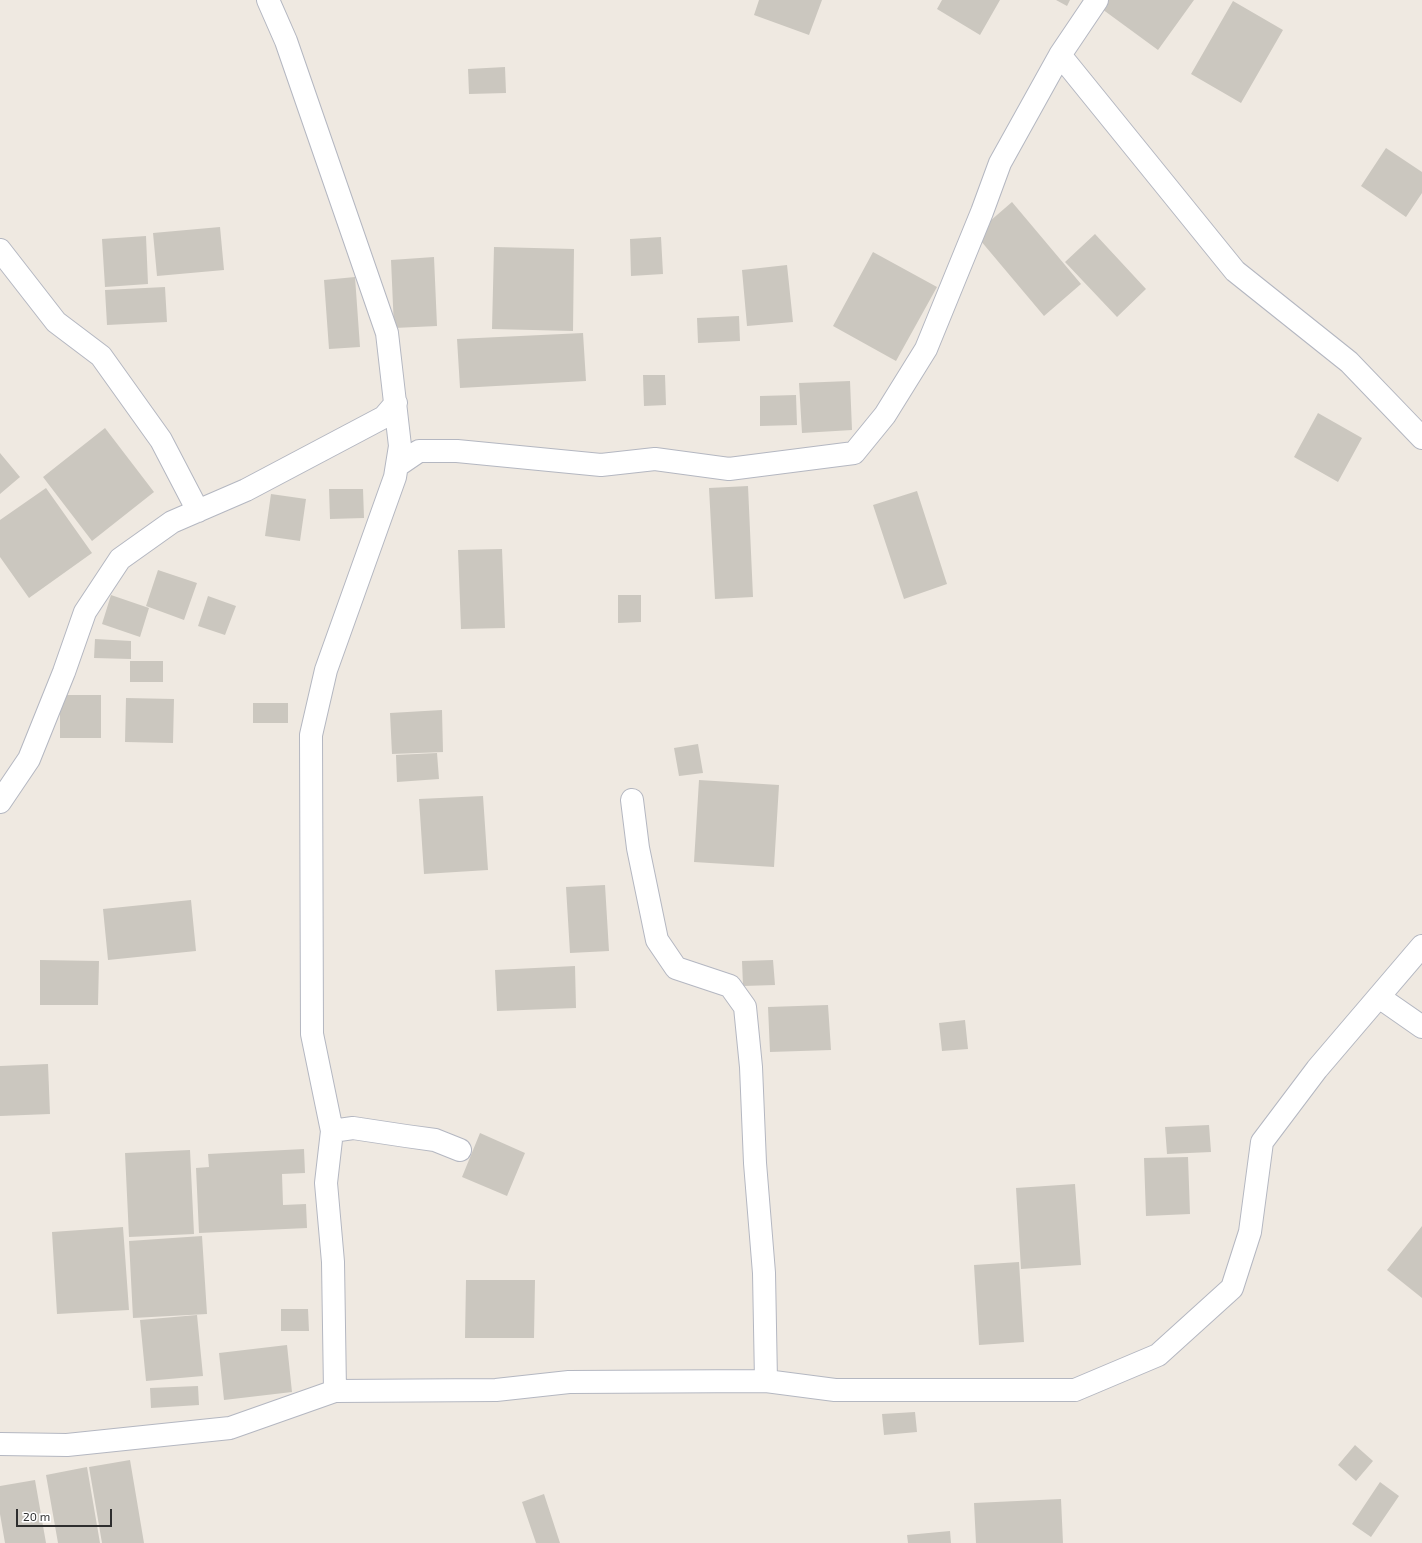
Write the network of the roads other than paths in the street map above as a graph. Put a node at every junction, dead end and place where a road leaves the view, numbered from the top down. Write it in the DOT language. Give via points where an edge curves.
graph roads {
  1 [pos="268,0"];
  2 [pos="1097,0"];
  3 [pos="1060,55"];
  4 [pos="0,250"];
  5 [pos="396,403"];
  6 [pos="1422,438"];
  7 [pos="397,466"];
  8 [pos="198,511"];
  9 [pos="632,800"];
  10 [pos="0,802"];
  11 [pos="1422,946"];
  12 [pos="1379,997"];
  13 [pos="1422,1027"];
  14 [pos="332,1132"];
  15 [pos="460,1150"];
  16 [pos="766,1381"];
  17 [pos="335,1391"];
  18 [pos="0,1444"];
  1 -- 5 [label="street" via="286,41 387,334"];
  2 -- 3 [label="street"];
  3 -- 6 [label="street" via="1236,271 1349,362"];
  3 -- 7 [label="street" via="1000,163 926,349 885,414 854,453 729,469 656,459 601,466 457,451 419,451"];
  4 -- 8 [label="street" via="56,322 101,356 160,440"];
  5 -- 7 [label="street" via="400,446"];
  5 -- 8 [label="street" via="384,417 357,432 246,490"];
  7 -- 14 [label="street" via="326,670 311,735 312,1034"];
  8 -- 10 [label="street" via="172,522 120,559 85,612 29,759"];
  9 -- 16 [label="street" via="638,848 657,940 676,968 730,986 745,1007 764,1273"];
  11 -- 12 [label="street"];
  12 -- 13 [label="street"];
  12 -- 16 [label="street" via="1317,1069 1262,1142 1250,1232 1232,1288 1158,1355 1075,1390 835,1390"];
  14 -- 15 [label="street" via="353,1128 435,1140"];
  14 -- 17 [label="street" via="326,1183 332,1262"];
  16 -- 17 [label="street" via="568,1382 496,1390"];
  17 -- 18 [label="street" via="230,1428 67,1445"];
}
